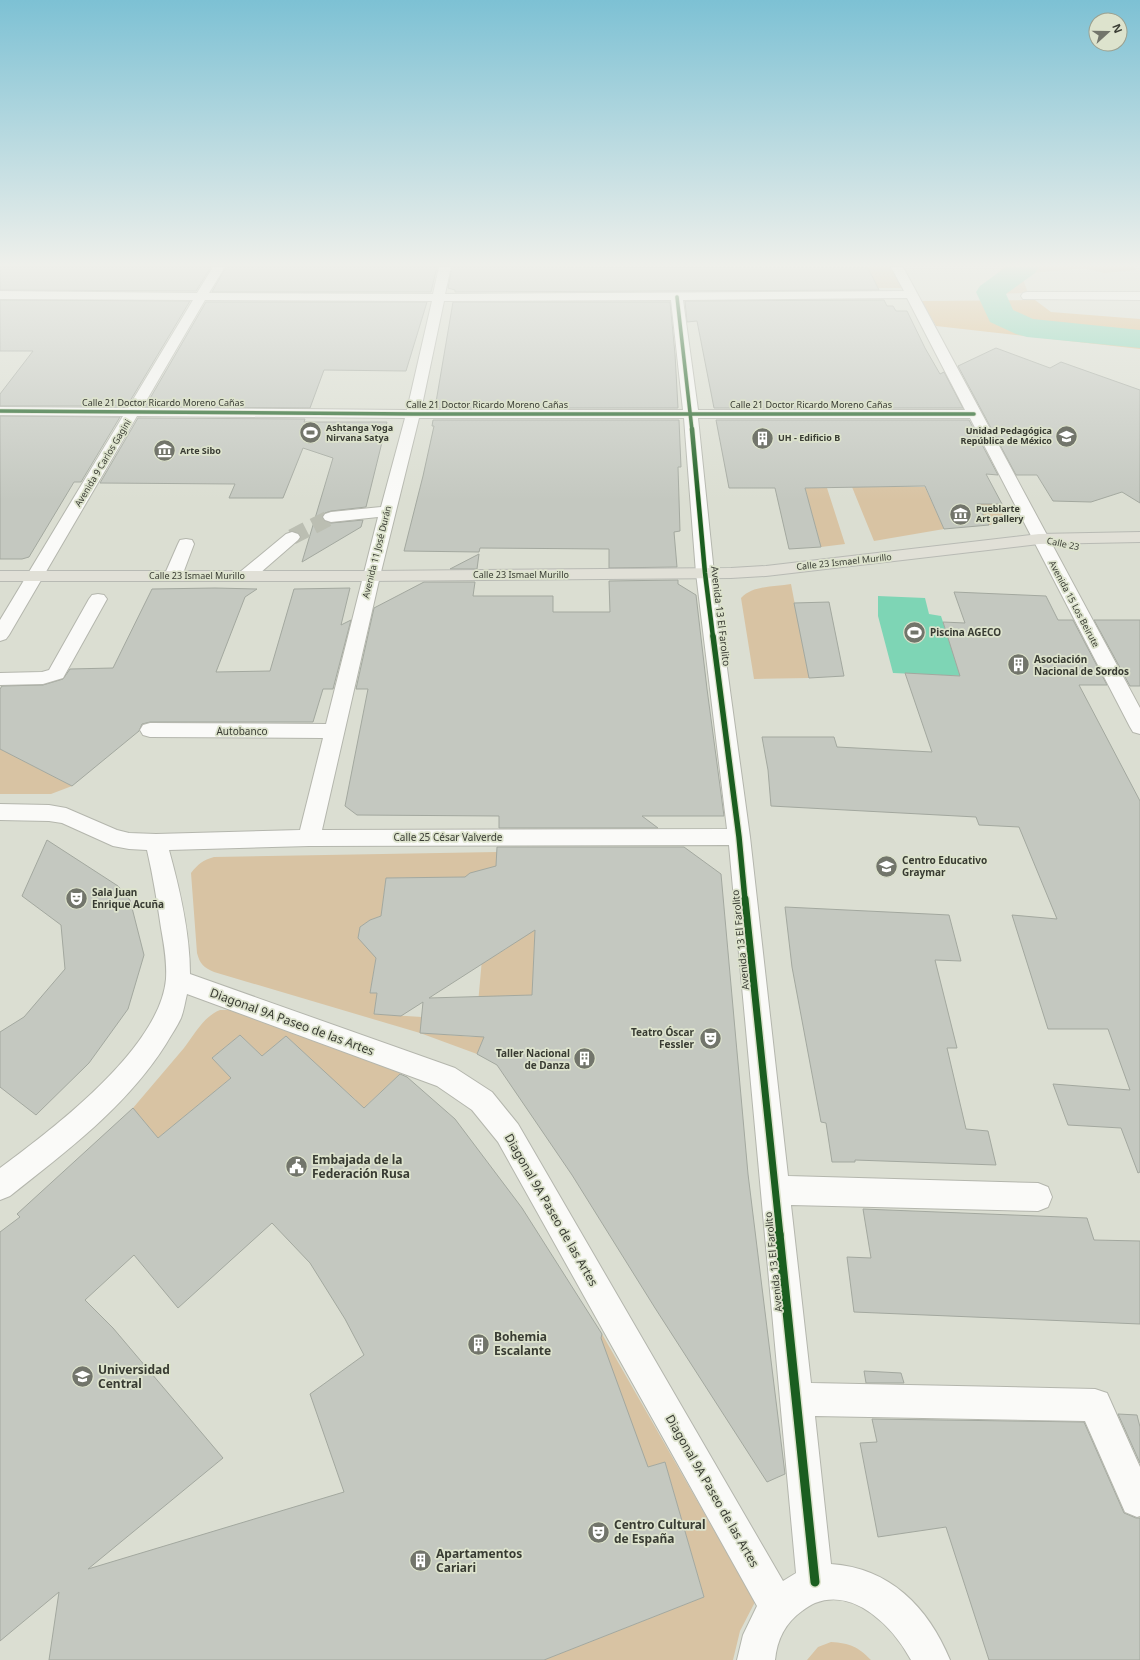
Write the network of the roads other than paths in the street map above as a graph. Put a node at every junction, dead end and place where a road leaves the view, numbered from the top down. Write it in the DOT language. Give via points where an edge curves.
graph roads {
  1 [pos="173,344"];
  2 [pos="429,344"];
  3 [pos="683,344"];
  4 [pos="937,344"];
  5 [pos="0,411"];
  6 [pos="133,412"];
  7 [pos="413,414"];
  8 [pos="691,414"];
  9 [pos="974,414"];
  10 [pos="388,511"];
  11 [pos="331,517"];
  12 [pos="292,537"];
  13 [pos="1140,537"];
  14 [pos="1039,539"];
  15 [pos="186,544"];
  16 [pos="1140,553"];
  17 [pos="705,574"];
  18 [pos="34,575"];
  19 [pos="0,576"];
  20 [pos="173,576"];
  21 [pos="246,576"];
  22 [pos="371,576"];
  23 [pos="98,599"];
  24 [pos="0,635"];
  25 [pos="0,679"];
  26 [pos="1140,727"];
  27 [pos="150,730"];
  28 [pos="333,731"];
  29 [pos="0,812"];
  30 [pos="739,837"];
  31 [pos="309,838"];
  32 [pos="156,842"];
  33 [pos="178,980"];
  34 [pos="0,1186"];
  35 [pos="775,1191"];
  36 [pos="1038,1197"];
  37 [pos="797,1399"];
  38 [pos="1137,1500"];
  39 [pos="815,1582"];
  40 [pos="778,1607"];
  41 [pos="756,1660"];
  42 [pos="931,1660"];
  1 -- 6 [label="street, Avenida 9 Carlos Gagini"];
  2 -- 7 [label="street, Avenida 11 José Durán"];
  3 -- 8 [label="street, Avenida 13 El Farolito"];
  4 -- 9 [label="street, Avenida 15 Los Beirute"];
  5 -- 6 [label="street, Calle 21 Doctor Ricardo Moreno Cañas"];
  6 -- 7 [label="street, Calle 21 Doctor Ricardo Moreno Cañas"];
  6 -- 18 [label="street, Avenida 9 Carlos Gagini"];
  7 -- 8 [label="street, Calle 21 Doctor Ricardo Moreno Cañas"];
  7 -- 10 [label="street, Avenida 11 José Durán"];
  8 -- 9 [label="street, Calle 21 Doctor Ricardo Moreno Cañas"];
  8 -- 17 [label="street, Avenida 13 El Farolito"];
  9 -- 14 [label="street, Avenida 15 Los Beirute"];
  10 -- 11 [label="street"];
  10 -- 22 [label="street, Avenida 11 José Durán"];
  12 -- 21 [label="street"];
  13 -- 14 [label="main road, Calle 23"];
  14 -- 16 [label="main road, Calle 23" via="1086,549"];
  14 -- 17 [label="main road, Calle 23 Ismael Murillo" via="774,570"];
  14 -- 26 [label="street, Avenida 15 Los Beirute"];
  15 -- 20 [label="street"];
  17 -- 22 [label="main road, Calle 23 Ismael Murillo"];
  17 -- 30 [label="street, Avenida 13 El Farolito"];
  18 -- 19 [label="main road, Calle 23 Ismael Murillo"];
  18 -- 20 [label="main road, Calle 23 Ismael Murillo"];
  18 -- 24 [label="street, Avenida 9 Carlos Gagini"];
  20 -- 21 [label="main road, Calle 23 Ismael Murillo"];
  21 -- 22 [label="main road, Calle 23 Ismael Murillo"];
  22 -- 28 [label="street, Avenida 11 José Durán"];
  23 -- 25 [label="street" via="56,674 43,678"];
  27 -- 28 [label="street, Autobanco"];
  28 -- 31 [label="street, Avenida 11 José Durán"];
  29 -- 32 [label="street, Calle 25 César Valverde" via="66,816 113,838"];
  30 -- 31 [label="street, Calle 25 César Valverde"];
  30 -- 35 [label="street, Avenida 13 El Farolito"];
  31 -- 32 [label="street, Calle 25 César Valverde"];
  32 -- 33 [label="street" via="178,957"];
  33 -- 34 [label="street" via="169,1016 142,1058 105,1098 60,1140"];
  33 -- 40 [label="street, Diagonal 9A Paseo de las Artes" via="446,1077 482,1101 508,1133"];
  35 -- 36 [label="street"];
  35 -- 37 [label="street, Avenida 13 El Farolito"];
  37 -- 38 [label="street" via="1096,1405"];
  37 -- 39 [label="street, Avenida 13 El Farolito"];
  39 -- 40 [label="street" via="795,1591"];
  39 -- 42 [label="street" via="839,1581 864,1587 887,1601 908,1621"];
  40 -- 41 [label="street" via="764,1628"];
}
